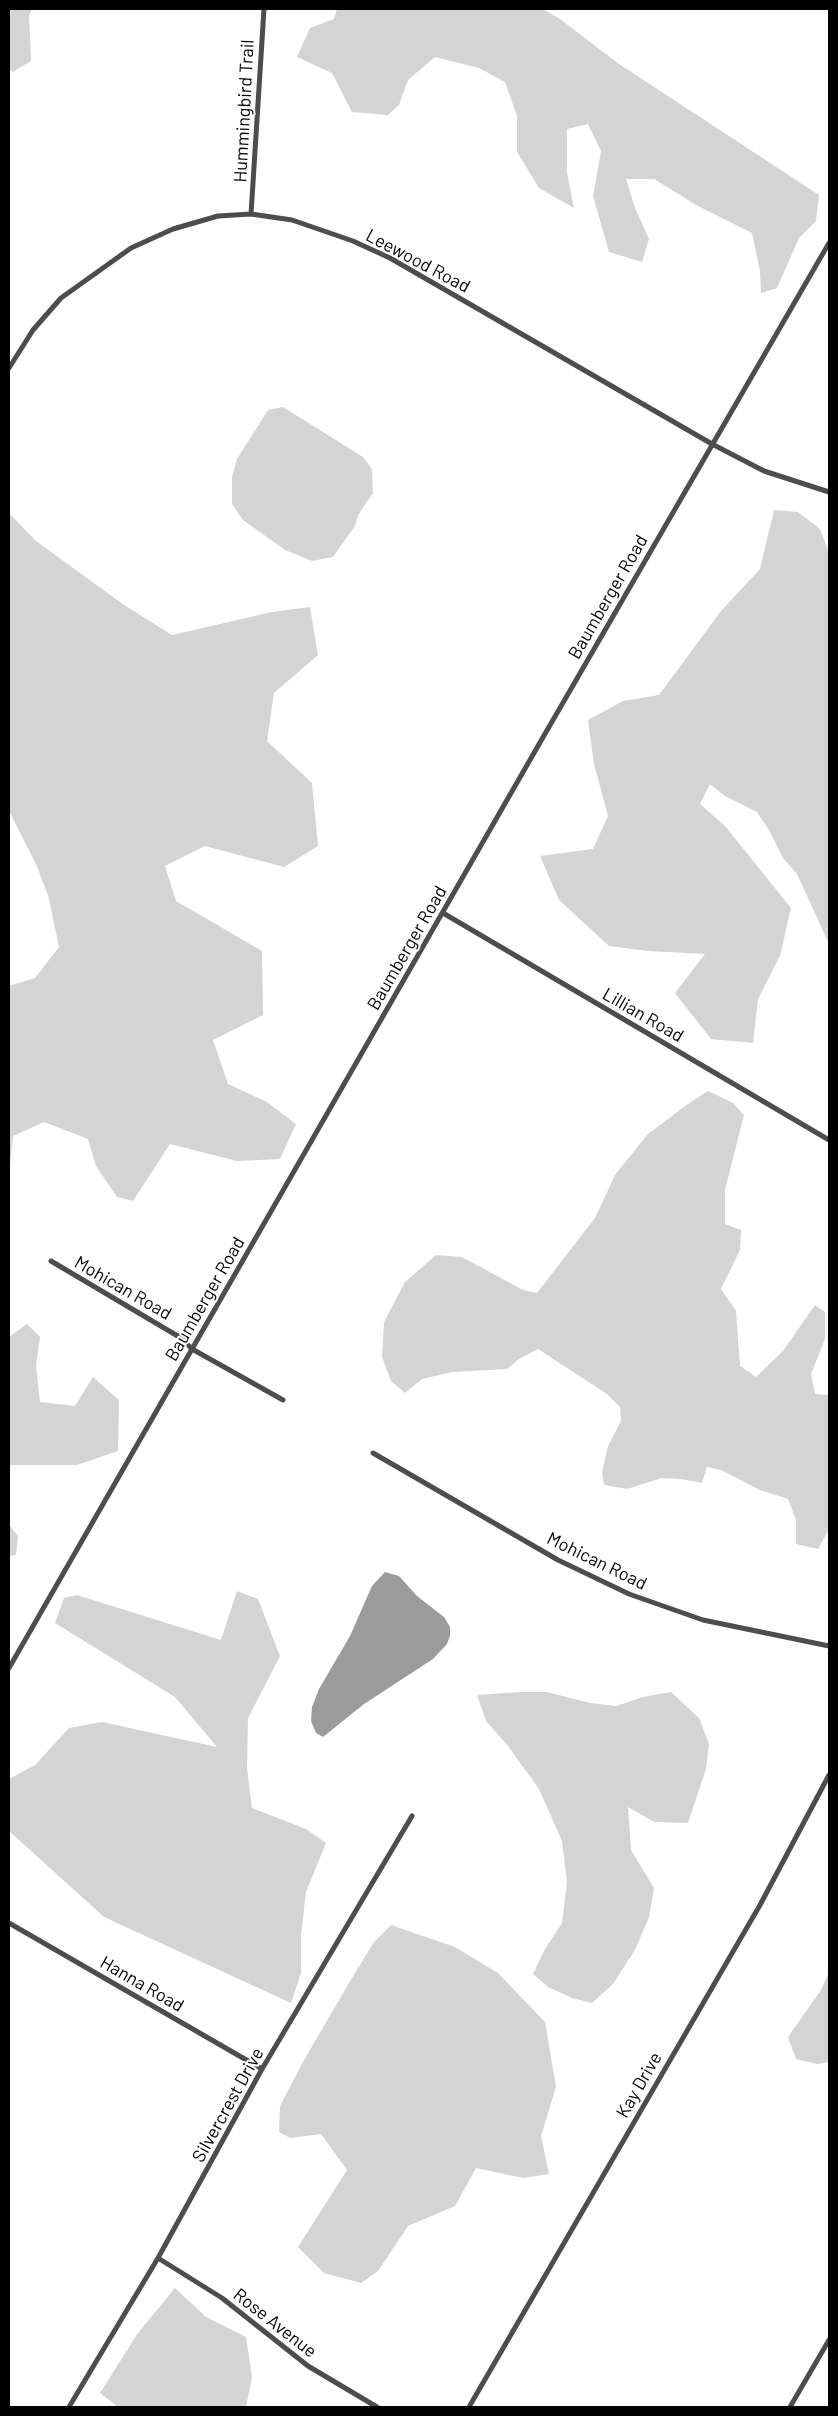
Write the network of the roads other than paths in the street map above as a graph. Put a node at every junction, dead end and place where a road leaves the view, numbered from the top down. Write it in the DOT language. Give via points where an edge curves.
graph roads {
  1 [pos="264,9"];
  2 [pos="251,214"];
  3 [pos="829,243"];
  4 [pos="9,368"];
  5 [pos="712,444"];
  6 [pos="829,492"];
  7 [pos="443,913"];
  8 [pos="829,1140"];
  9 [pos="51,1261"];
  10 [pos="192,1348"];
  11 [pos="283,1400"];
  12 [pos="373,1453"];
  13 [pos="829,1646"];
  14 [pos="9,1668"];
  15 [pos="829,1775"];
  16 [pos="412,1816"];
  17 [pos="9,1923"];
  18 [pos="262,2069"];
  19 [pos="158,2258"];
  20 [pos="829,2340"];
  21 [pos="70,2407"];
  22 [pos="377,2407"];
  23 [pos="469,2407"];
  24 [pos="790,2407"];
  1 -- 2 [label="street, Hummingbird Trail"];
  2 -- 4 [label="street, Leewood Road" via="218,216 194,222 131,248 61,298 33,330"];
  2 -- 5 [label="street, Leewood Road" via="314,226 390,258"];
  3 -- 5 [label="street, Baumberger Road"];
  5 -- 6 [label="street, Leewood Road" via="764,471"];
  5 -- 7 [label="street, Baumberger Road"];
  7 -- 8 [label="street, Lillian Road"];
  7 -- 10 [label="street, Baumberger Road"];
  9 -- 10 [label="street, Mohican Road" via="181,1338"];
  10 -- 11 [label="street, Mohican Road"];
  10 -- 14 [label="street, Baumberger Road"];
  12 -- 13 [label="street, Mohican Road" via="558,1560 629,1594 703,1620"];
  15 -- 23 [label="street, Kay Drive" via="760,1905"];
  16 -- 18 [label="street, Silvercrest Drive"];
  17 -- 18 [label="street, Hanna Road"];
  18 -- 19 [label="street, Silvercrest Drive"];
  19 -- 21 [label="street, Silvercrest Drive"];
  19 -- 22 [label="street, Rose Avenue" via="222,2298 308,2366"];
  20 -- 24 [label="street"];
}
